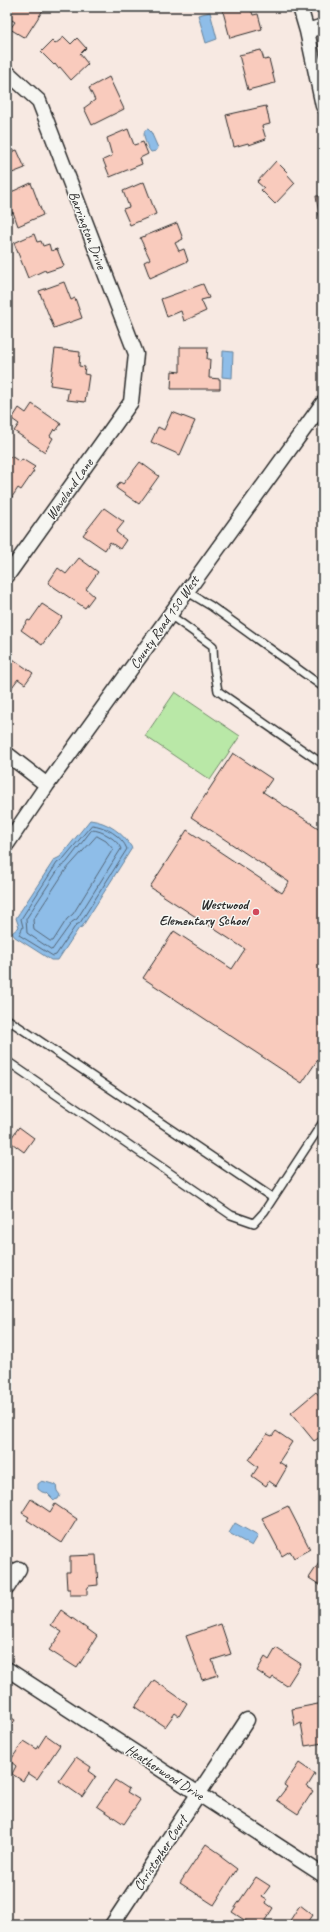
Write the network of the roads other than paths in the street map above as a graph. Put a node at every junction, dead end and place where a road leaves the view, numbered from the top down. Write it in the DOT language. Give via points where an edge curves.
graph roads {
  1 [pos="300,7"];
  2 [pos="323,26"];
  3 [pos="307,30"];
  4 [pos="7,72"];
  5 [pos="323,106"];
  6 [pos="131,402"];
  7 [pos="323,403"];
  8 [pos="7,576"];
  9 [pos="186,591"];
  10 [pos="170,615"];
  11 [pos="323,687"];
  12 [pos="7,754"];
  13 [pos="323,764"];
  14 [pos="47,785"];
  15 [pos="7,844"];
  16 [pos="7,1019"];
  17 [pos="7,1061"];
  18 [pos="323,1122"];
  19 [pos="273,1198"];
  20 [pos="19,1569"];
  21 [pos="7,1588"];
  22 [pos="7,1669"];
  23 [pos="247,1720"];
  24 [pos="198,1794"];
  25 [pos="323,1875"];
  26 [pos="112,1925"];
  1 -- 3 [label="street"];
  2 -- 3 [label="street"];
  3 -- 5 [label="street"];
  4 -- 6 [label="street, Barrington Drive" via="39,101 136,354"];
  6 -- 8 [label="street, Waveland Lane"];
  7 -- 9 [label="street, County Road 150 West"];
  9 -- 10 [label="street, County Road 150 West"];
  9 -- 11 [label="lane" via="211,606"];
  10 -- 13 [label="lane" via="213,646 218,690"];
  10 -- 14 [label="street, County Road 150 West"];
  12 -- 14 [label="street"];
  14 -- 15 [label="street, County Road 150 West"];
  16 -- 19 [label="lane"];
  17 -- 19 [label="lane" via="231,1215 254,1223"];
  18 -- 19 [label="lane"];
  20 -- 21 [label="street"];
  22 -- 24 [label="street, Heatherwood Drive"];
  23 -- 24 [label="street, Christopher Court"];
  24 -- 25 [label="street, Heatherwood Drive"];
  24 -- 26 [label="street, Christopher Court"];
}
